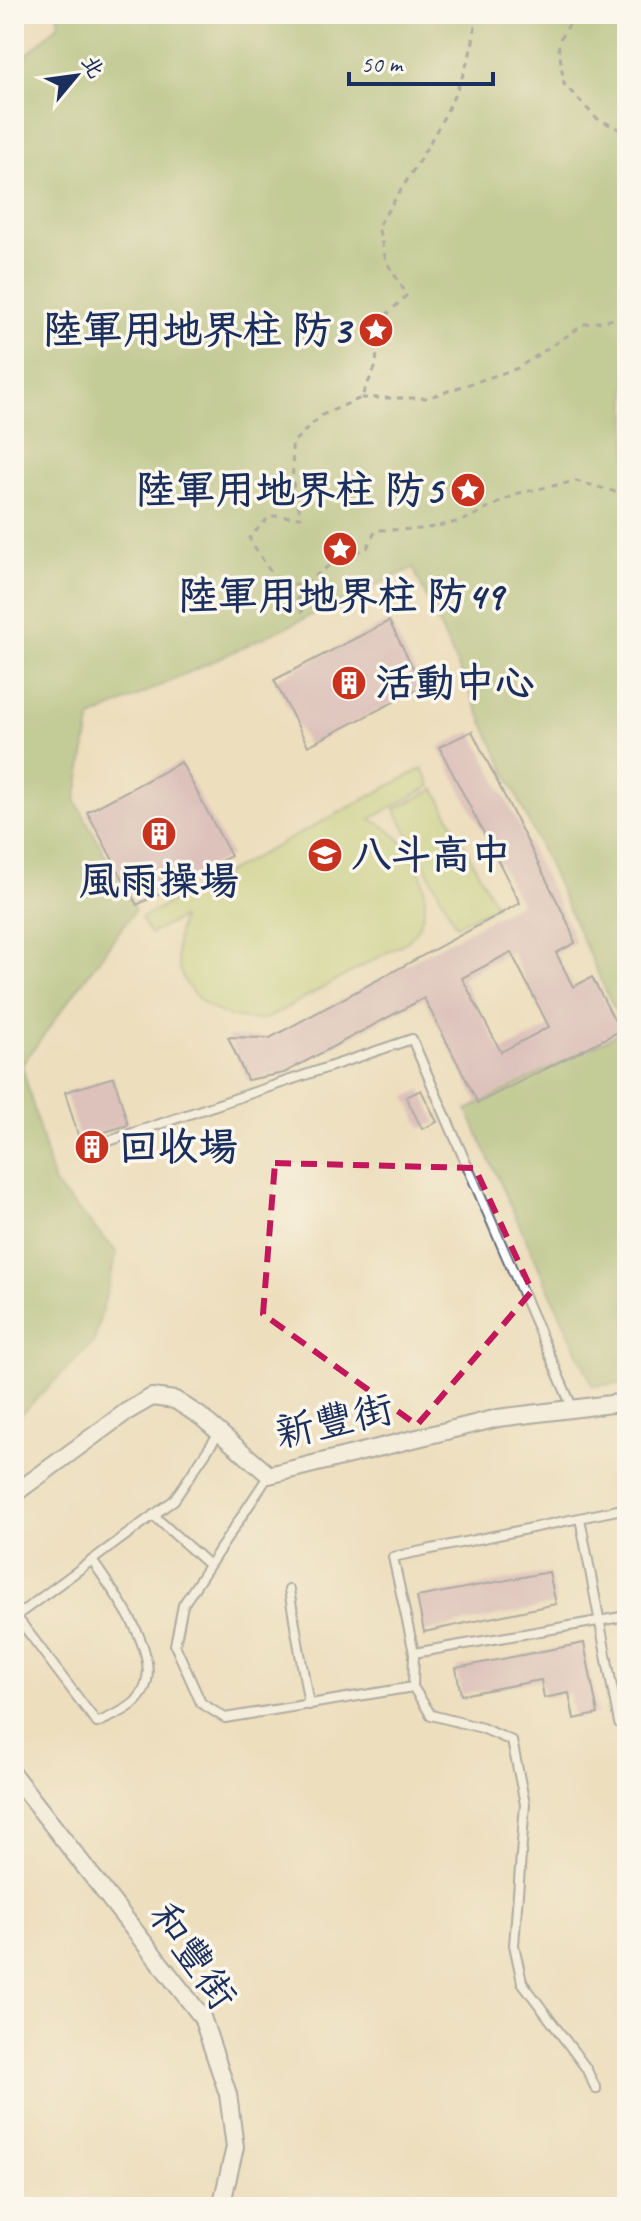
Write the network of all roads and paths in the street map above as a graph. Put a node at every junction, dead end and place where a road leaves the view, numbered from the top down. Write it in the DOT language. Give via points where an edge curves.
graph roads {
  1 [pos="21,14"];
  2 [pos="475,14"];
  3 [pos="576,14"];
  4 [pos="14,20"];
  5 [pos="627,133"];
  6 [pos="627,317"];
  7 [pos="361,398"];
  8 [pos="627,495"];
  9 [pos="303,585"];
  10 [pos="306,618"];
  11 [pos="106,1142"];
  12 [pos="627,1402"];
  13 [pos="573,1410"];
  14 [pos="219,1433"];
  15 [pos="269,1475"];
  16 [pos="14,1494"];
  17 [pos="627,1508"];
  18 [pos="153,1515"];
  19 [pos="580,1518"];
  20 [pos="92,1560"];
  21 [pos="209,1565"];
  22 [pos="289,1590"];
  23 [pos="627,1616"];
  24 [pos="597,1622"];
  25 [pos="414,1653"];
  26 [pos="413,1687"];
  27 [pos="309,1705"];
  28 [pos="627,1722"];
  29 [pos="14,1776"];
  30 [pos="596,2089"];
  31 [pos="221,2207"];
  1 -- 4 [label="path"];
  2 -- 7 [label="path" via="477,37 445,116 378,226 386,261 407,295 379,322 376,366"];
  3 -- 5 [label="path" via="558,42 564,84 596,118"];
  6 -- 7 [label="path" via="585,324 518,368 427,398"];
  7 -- 9 [label="path" via="322,415 292,443 301,517 270,516 249,538 278,584"];
  8 -- 9 [label="path" via="576,481 519,493 462,521 376,530 367,548 338,559"];
  9 -- 10 [label="path" via="297,602"];
  11 -- 13 [label="lane" via="412,1039"];
  12 -- 13 [label="street, 新豐街"];
  13 -- 15 [label="street, 新豐街" via="498,1418"];
  14 -- 15 [label="street, 新豐街"];
  14 -- 16 [label="street, 新豐街" via="175,1400 152,1397"];
  14 -- 18 [label="lane" via="174,1500"];
  15 -- 21 [label="lane"];
  17 -- 19 [label="lane"];
  18 -- 20 [label="lane"];
  18 -- 21 [label="lane"];
  19 -- 24 [label="lane"];
  19 -- 25 [label="lane" via="393,1557"];
  20 -- 20 [label="lane" via="16,1616 97,1723 136,1702 147,1683 148,1667 143,1641"];
  21 -- 27 [label="lane" via="183,1605 175,1645 201,1703 225,1718"];
  22 -- 27 [label="lane"];
  23 -- 24 [label="lane"];
  24 -- 25 [label="lane"];
  24 -- 28 [label="lane" via="619,1723"];
  25 -- 26 [label="lane"];
  26 -- 27 [label="lane"];
  26 -- 30 [label="lane" via="431,1715 512,1741 525,1804 514,1945 522,1982"];
  29 -- 31 [label="street, 和豐街" via="202,2017 228,2094 235,2147"];
}
